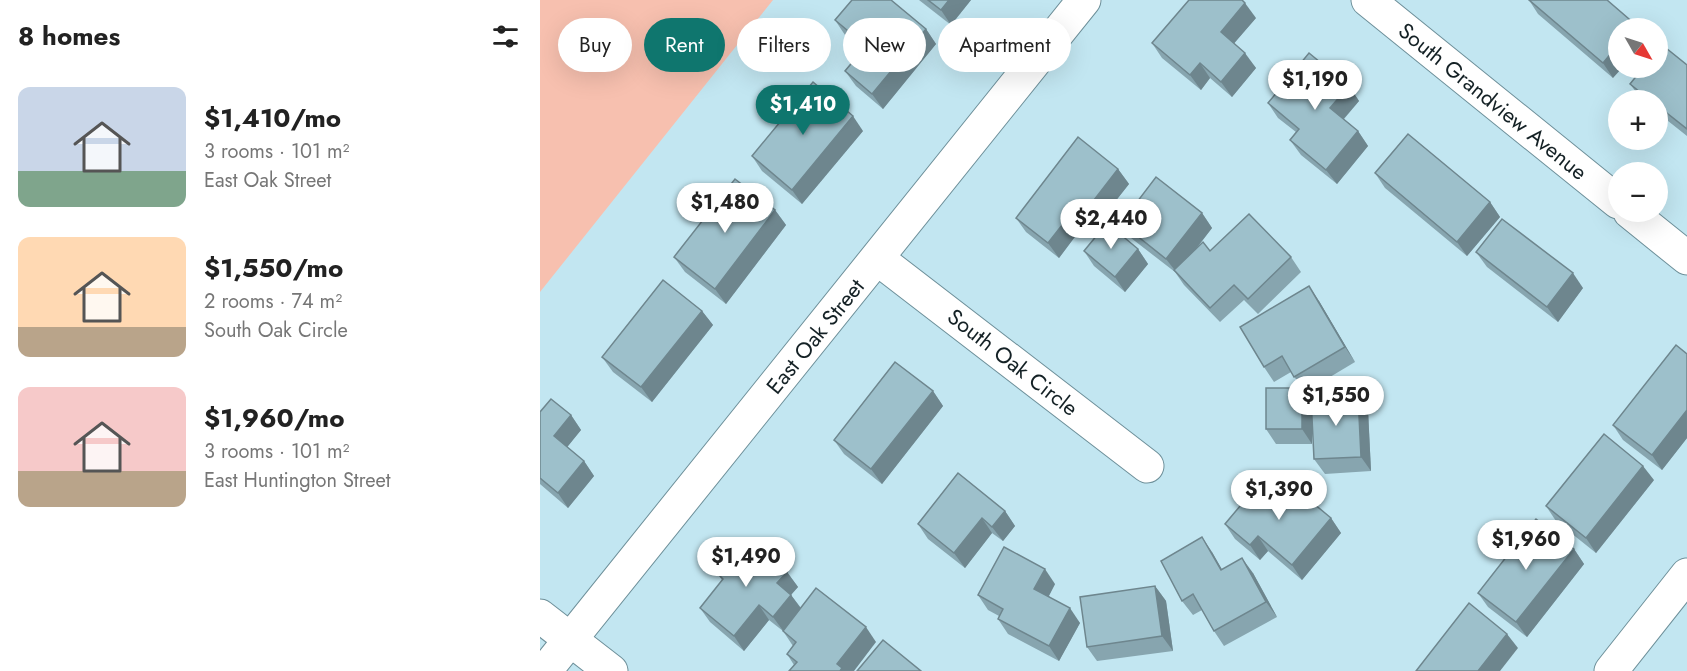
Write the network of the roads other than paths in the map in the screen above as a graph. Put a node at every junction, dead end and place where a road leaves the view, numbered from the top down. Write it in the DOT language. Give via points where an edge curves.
graph roads {
  1 [pos="1084,0"];
  2 [pos="1368,0"];
  3 [pos="1608,194"];
  4 [pos="1642,222"];
  5 [pos="1687,258"];
  6 [pos="878,259"];
  7 [pos="1147,466"];
  8 [pos="1687,576"];
  9 [pos="540,616"];
  10 [pos="570,640"];
  11 [pos="545,671"];
  12 [pos="611,671"];
  13 [pos="1611,671"];
  1 -- 6 [label="street, East Oak Street"];
  2 -- 3 [label="street, South Grandview Avenue"];
  4 -- 5 [label="street"];
  6 -- 7 [label="street, South Oak Circle"];
  6 -- 10 [label="street, East Oak Street"];
  8 -- 13 [label="street"];
  9 -- 10 [label="street"];
  10 -- 11 [label="street, East Oak Street"];
  10 -- 12 [label="street"];
}
